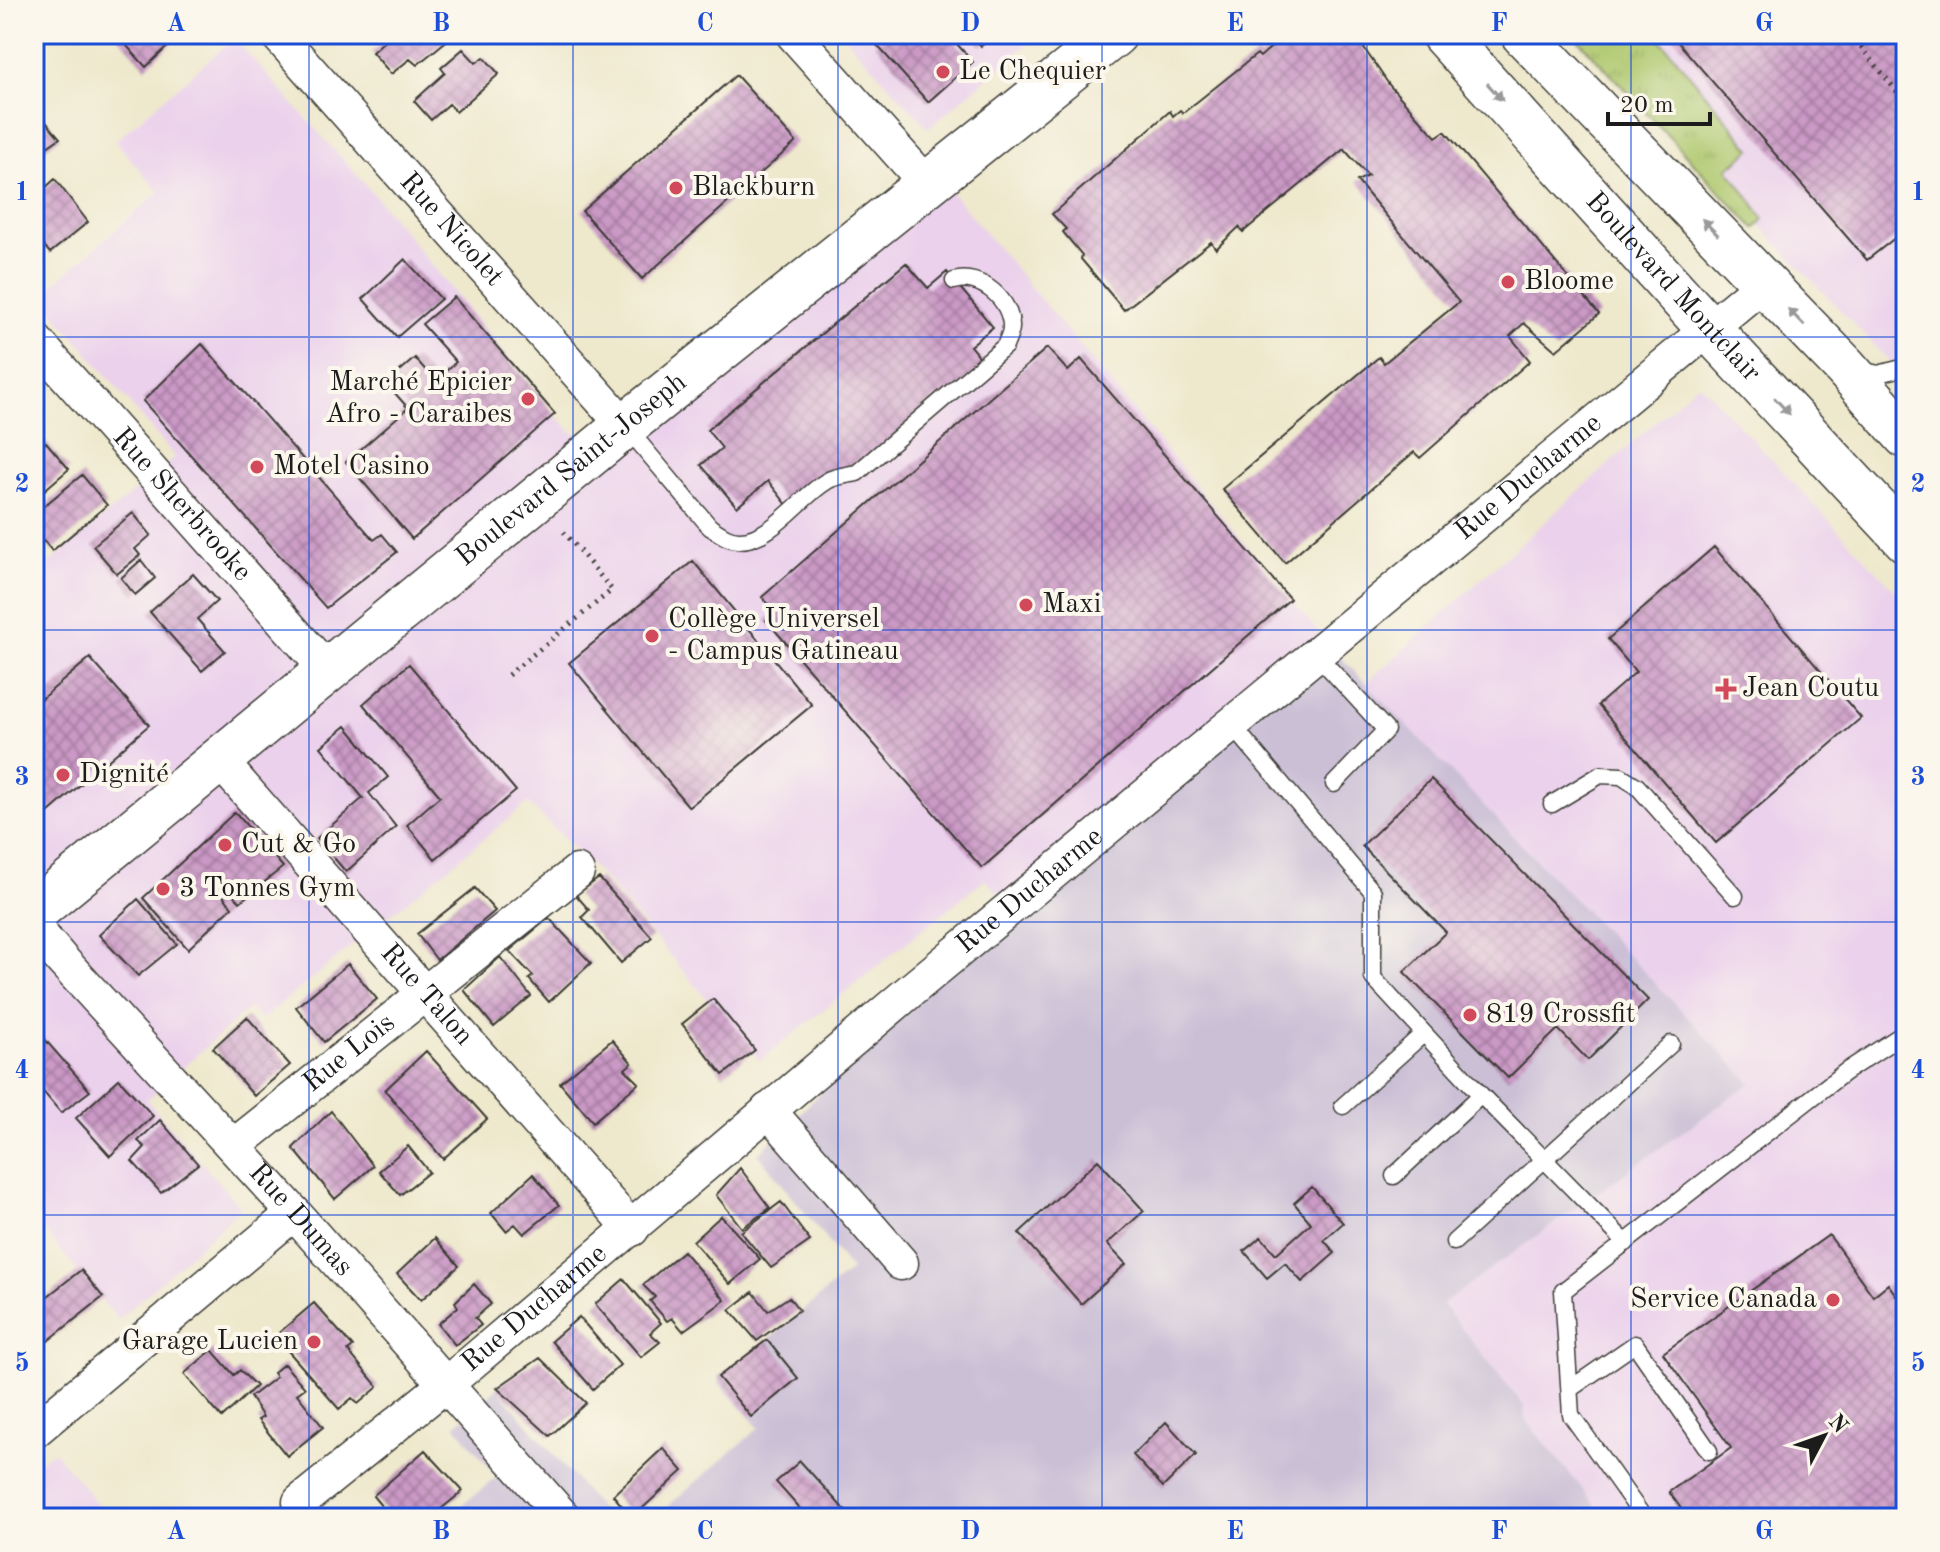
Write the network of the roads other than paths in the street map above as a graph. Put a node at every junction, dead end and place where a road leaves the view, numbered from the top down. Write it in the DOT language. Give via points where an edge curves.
graph roads {
  1 [pos="277,34"];
  2 [pos="793,34"];
  3 [pos="1115,34"];
  4 [pos="1443,34"];
  5 [pos="1523,34"];
  6 [pos="927,184"];
  7 [pos="954,281"];
  8 [pos="1764,283"];
  9 [pos="1709,329"];
  10 [pos="34,339"];
  11 [pos="1845,367"];
  12 [pos="1906,367"];
  13 [pos="625,426"];
  14 [pos="1906,436"];
  15 [pos="1906,540"];
  16 [pos="1317,655"];
  17 [pos="328,671"];
  18 [pos="1232,725"];
  19 [pos="220,761"];
  20 [pos="1334,784"];
  21 [pos="1552,804"];
  22 [pos="577,872"];
  23 [pos="1735,896"];
  24 [pos="34,912"];
  25 [pos="34,927"];
  26 [pos="425,992"];
  27 [pos="1906,1032"];
  28 [pos="1423,1034"];
  29 [pos="1671,1044"];
  30 [pos="1481,1095"];
  31 [pos="1343,1106"];
  32 [pos="768,1110"];
  33 [pos="234,1146"];
  34 [pos="1545,1159"];
  35 [pos="1394,1176"];
  36 [pos="294,1213"];
  37 [pos="632,1229"];
  38 [pos="1454,1242"];
  39 [pos="1626,1243"];
  40 [pos="901,1263"];
  41 [pos="445,1385"];
  42 [pos="1570,1389"];
  43 [pos="34,1431"];
  44 [pos="1709,1451"];
  45 [pos="300,1502"];
  46 [pos="564,1518"];
  47 [pos="1644,1518"];
  1 -- 13 [label="street, Rue Nicolet"];
  2 -- 6 [label="street"];
  3 -- 6 [label="main road, Boulevard Saint-Joseph"];
  4 -- 9 [label="main road, Boulevard Montclair, one-way"];
  8 -- 5 [label="main road, one-way"];
  6 -- 13 [label="main road, Boulevard Saint-Joseph"];
  7 -- 13 [label="lane" via="975,281 992,289 1006,307 1011,328 1005,346 857,473 828,480 754,537 739,540 710,527"];
  8 -- 9 [label="street, Rue Ducharme"];
  11 -- 8 [label="main road, one-way"];
  9 -- 15 [label="main road, Boulevard Montclair, one-way"];
  9 -- 16 [label="street, Rue Ducharme"];
  10 -- 17 [label="street, Rue Sherbrooke"];
  11 -- 12 [label="lane" via="1878,374"];
  11 -- 14 [label="main road"];
  13 -- 17 [label="main road, Boulevard Saint-Joseph"];
  16 -- 18 [label="street, Rue Ducharme"];
  16 -- 20 [label="lane" via="1386,730"];
  17 -- 19 [label="main road, Boulevard Saint-Joseph"];
  18 -- 28 [label="lane" via="1373,892 1373,978"];
  18 -- 32 [label="street, Rue Ducharme"];
  19 -- 24 [label="main road, Boulevard Saint-Joseph"];
  19 -- 26 [label="street, Rue Talon"];
  21 -- 23 [label="lane" via="1600,775 1621,776 1637,786"];
  22 -- 26 [label="street, Rue Lois"];
  25 -- 33 [label="street, Rue Dumas"];
  26 -- 33 [label="street, Rue Lois"];
  26 -- 37 [label="street, Rue Talon"];
  27 -- 39 [label="lane" via="1845,1072"];
  28 -- 30 [label="lane"];
  28 -- 31 [label="lane"];
  29 -- 34 [label="lane"];
  30 -- 34 [label="lane"];
  30 -- 35 [label="lane"];
  32 -- 37 [label="street, Rue Ducharme"];
  32 -- 40 [label="street"];
  33 -- 36 [label="street, Rue Dumas"];
  34 -- 38 [label="lane"];
  34 -- 39 [label="lane"];
  36 -- 41 [label="street, Rue Dumas"];
  36 -- 43 [label="street"];
  37 -- 41 [label="street, Rue Ducharme"];
  39 -- 42 [label="lane" via="1563,1291"];
  41 -- 45 [label="street, Rue Ducharme"];
  41 -- 46 [label="street, Rue Dumas"];
  42 -- 44 [label="lane" via="1635,1344"];
  42 -- 47 [label="lane" via="1571,1415"];
}
